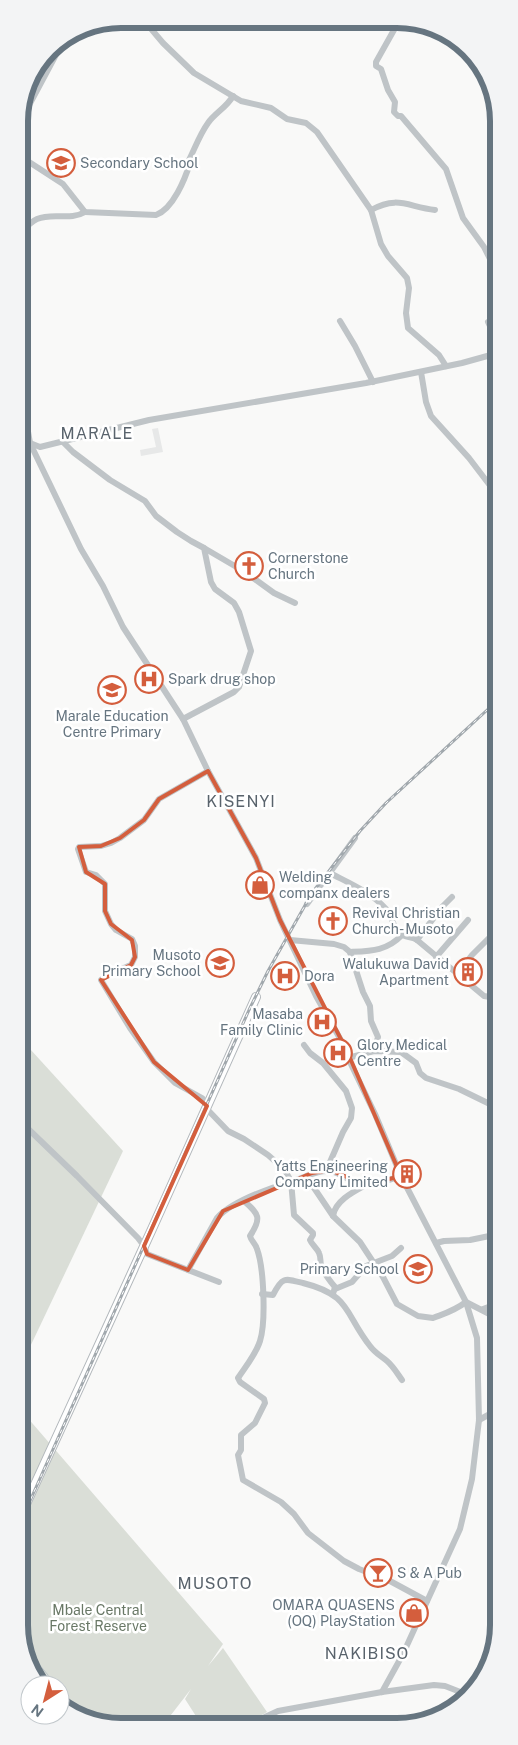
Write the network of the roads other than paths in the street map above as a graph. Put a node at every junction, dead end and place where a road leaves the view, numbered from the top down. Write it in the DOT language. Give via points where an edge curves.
graph roads {
  1 [pos="150,28"];
  2 [pos="395,28"];
  3 [pos="57,54"];
  4 [pos="233,96"];
  5 [pos="28,106"];
  6 [pos="28,161"];
  7 [pos="371,210"];
  8 [pos="435,210"];
  9 [pos="85,212"];
  10 [pos="28,227"];
  11 [pos="490,259"];
  12 [pos="340,321"];
  13 [pos="488,322"];
  14 [pos="490,326"];
  15 [pos="490,355"];
  16 [pos="446,366"];
  17 [pos="421,372"];
  18 [pos="373,382"];
  19 [pos="28,432"];
  20 [pos="63,442"];
  21 [pos="30,443"];
  22 [pos="490,486"];
  23 [pos="204,548"];
  24 [pos="295,602"];
  25 [pos="183,719"];
  26 [pos="208,771"];
  27 [pos="355,838"];
  28 [pos="330,873"];
  29 [pos="452,896"];
  30 [pos="307,904"];
  31 [pos="468,920"];
  32 [pos="402,935"];
  33 [pos="488,939"];
  34 [pos="290,940"];
  35 [pos="417,940"];
  36 [pos="350,952"];
  37 [pos="436,957"];
  38 [pos="457,974"];
  39 [pos="256,997"];
  40 [pos="490,997"];
  41 [pos="304,1045"];
  42 [pos="374,1051"];
  43 [pos="348,1058"];
  44 [pos="490,1104"];
  45 [pos="207,1107"];
  46 [pos="28,1129"];
  47 [pos="330,1170"];
  48 [pos="306,1176"];
  49 [pos="401,1176"];
  50 [pos="291,1181"];
  51 [pos="366,1185"];
  52 [pos="244,1200"];
  53 [pos="333,1216"];
  54 [pos="490,1236"];
  55 [pos="436,1243"];
  56 [pos="144,1246"];
  57 [pos="401,1248"];
  58 [pos="373,1262"];
  59 [pos="188,1270"];
  60 [pos="219,1282"];
  61 [pos="334,1292"];
  62 [pos="262,1294"];
  63 [pos="466,1302"];
  64 [pos="490,1306"];
  65 [pos="483,1309"];
  66 [pos="490,1313"];
  67 [pos="402,1380"];
  68 [pos="490,1414"];
  69 [pos="479,1420"];
  70 [pos="28,1498"];
  71 [pos="427,1601"];
  72 [pos="382,1692"];
  73 [pos="462,1692"];
  74 [pos="263,1718"];
  1 -- 4 [label="street" via="194,73"];
  2 -- 11 [label="street" via="375,64 381,69 395,102 394,112 446,169 463,218"];
  3 -- 5 [label="street"];
  4 -- 7 [label="street" via="271,108 287,119 310,126"];
  4 -- 9 [label="street" via="204,128 189,160 185,179 163,212 152,216"];
  6 -- 9 [label="street" via="63,184"];
  7 -- 8 [label="street" via="392,202"];
  7 -- 16 [label="street" via="384,250 409,282 408,328"];
  9 -- 10 [label="street" via="72,217 39,218"];
  12 -- 18 [label="street"];
  13 -- 14 [label="street"];
  15 -- 16 [label="street"];
  16 -- 17 [label="street"];
  17 -- 18 [label="street"];
  17 -- 22 [label="street" via="431,416"];
  18 -- 20 [label="street" via="148,420"];
  19 -- 21 [label="street"];
  20 -- 21 [label="street" via="40,447"];
  20 -- 23 [label="street" via="110,480 145,501 156,516 177,532"];
  21 -- 25 [label="street" via="81,550 123,627"];
  23 -- 24 [label="street" via="274,593"];
  23 -- 25 [label="street" via="211,582 239,612 251,651 239,687 234,692"];
  25 -- 26 [label="street"];
  26 -- 34 [label="street" via="256,858"];
  26 -- 45 [label="street" via="159,799 144,820 120,838 111,843 78,849 86,872 96,875 105,884 105,911 111,924 132,939 135,946 131,966 106,974 101,980 154,1062 175,1083 202,1098"];
  27 -- 28 [label="street"];
  28 -- 30 [label="street"];
  28 -- 32 [label="street" via="377,901"];
  29 -- 35 [label="street"];
  31 -- 37 [label="street"];
  32 -- 35 [label="street"];
  32 -- 36 [label="street" via="386,947"];
  33 -- 38 [label="street"];
  34 -- 36 [label="street" via="334,944"];
  34 -- 43 [label="street"];
  35 -- 37 [label="street"];
  36 -- 42 [label="street" via="378,1037"];
  37 -- 38 [label="street"];
  38 -- 40 [label="street" via="484,996"];
  39 -- 45 [label="main road"];
  41 -- 47 [label="street" via="346,1091 352,1108 351,1118 330,1162"];
  42 -- 43 [label="street"];
  42 -- 44 [label="street" via="401,1052 416,1063 426,1078"];
  43 -- 49 [label="street" via="376,1114"];
  45 -- 50 [label="street" via="228,1131 268,1155"];
  45 -- 56 [label="main road"];
  46 -- 56 [label="street"];
  47 -- 48 [label="street"];
  47 -- 51 [label="street" via="357,1184"];
  48 -- 50 [label="street"];
  48 -- 53 [label="street"];
  49 -- 51 [label="street"];
  49 -- 55 [label="street"];
  50 -- 52 [label="street"];
  50 -- 61 [label="street" via="294,1215 313,1233 311,1243 319,1251 321,1264"];
  51 -- 53 [label="street" via="342,1200"];
  52 -- 59 [label="street" via="217,1218"];
  52 -- 62 [label="street" via="258,1216 250,1236 260,1260"];
  53 -- 58 [label="street" via="360,1242"];
  54 -- 55 [label="street"];
  55 -- 63 [label="street"];
  56 -- 59 [label="street" via="152,1257"];
  56 -- 70 [label="main road"];
  57 -- 58 [label="street" via="392,1256"];
  58 -- 61 [label="street" via="352,1282"];
  58 -- 63 [label="street" via="398,1304 418,1316 436,1318"];
  59 -- 60 [label="street"];
  61 -- 62 [label="street" via="285,1280 277,1285 273,1295"];
  61 -- 67 [label="street" via="369,1346 390,1363"];
  62 -- 71 [label="street" via="260,1341 238,1378 265,1402 255,1423 241,1435 238,1455 243,1480 281,1502 308,1533 344,1561"];
  63 -- 65 [label="street"];
  63 -- 69 [label="street" via="477,1338"];
  64 -- 65 [label="street"];
  65 -- 66 [label="street"];
  68 -- 69 [label="street"];
  69 -- 71 [label="street" via="472,1479 460,1529"];
  71 -- 72 [label="street"];
  72 -- 73 [label="street" via="445,1686"];
  72 -- 74 [label="street" via="278,1711"];
}
